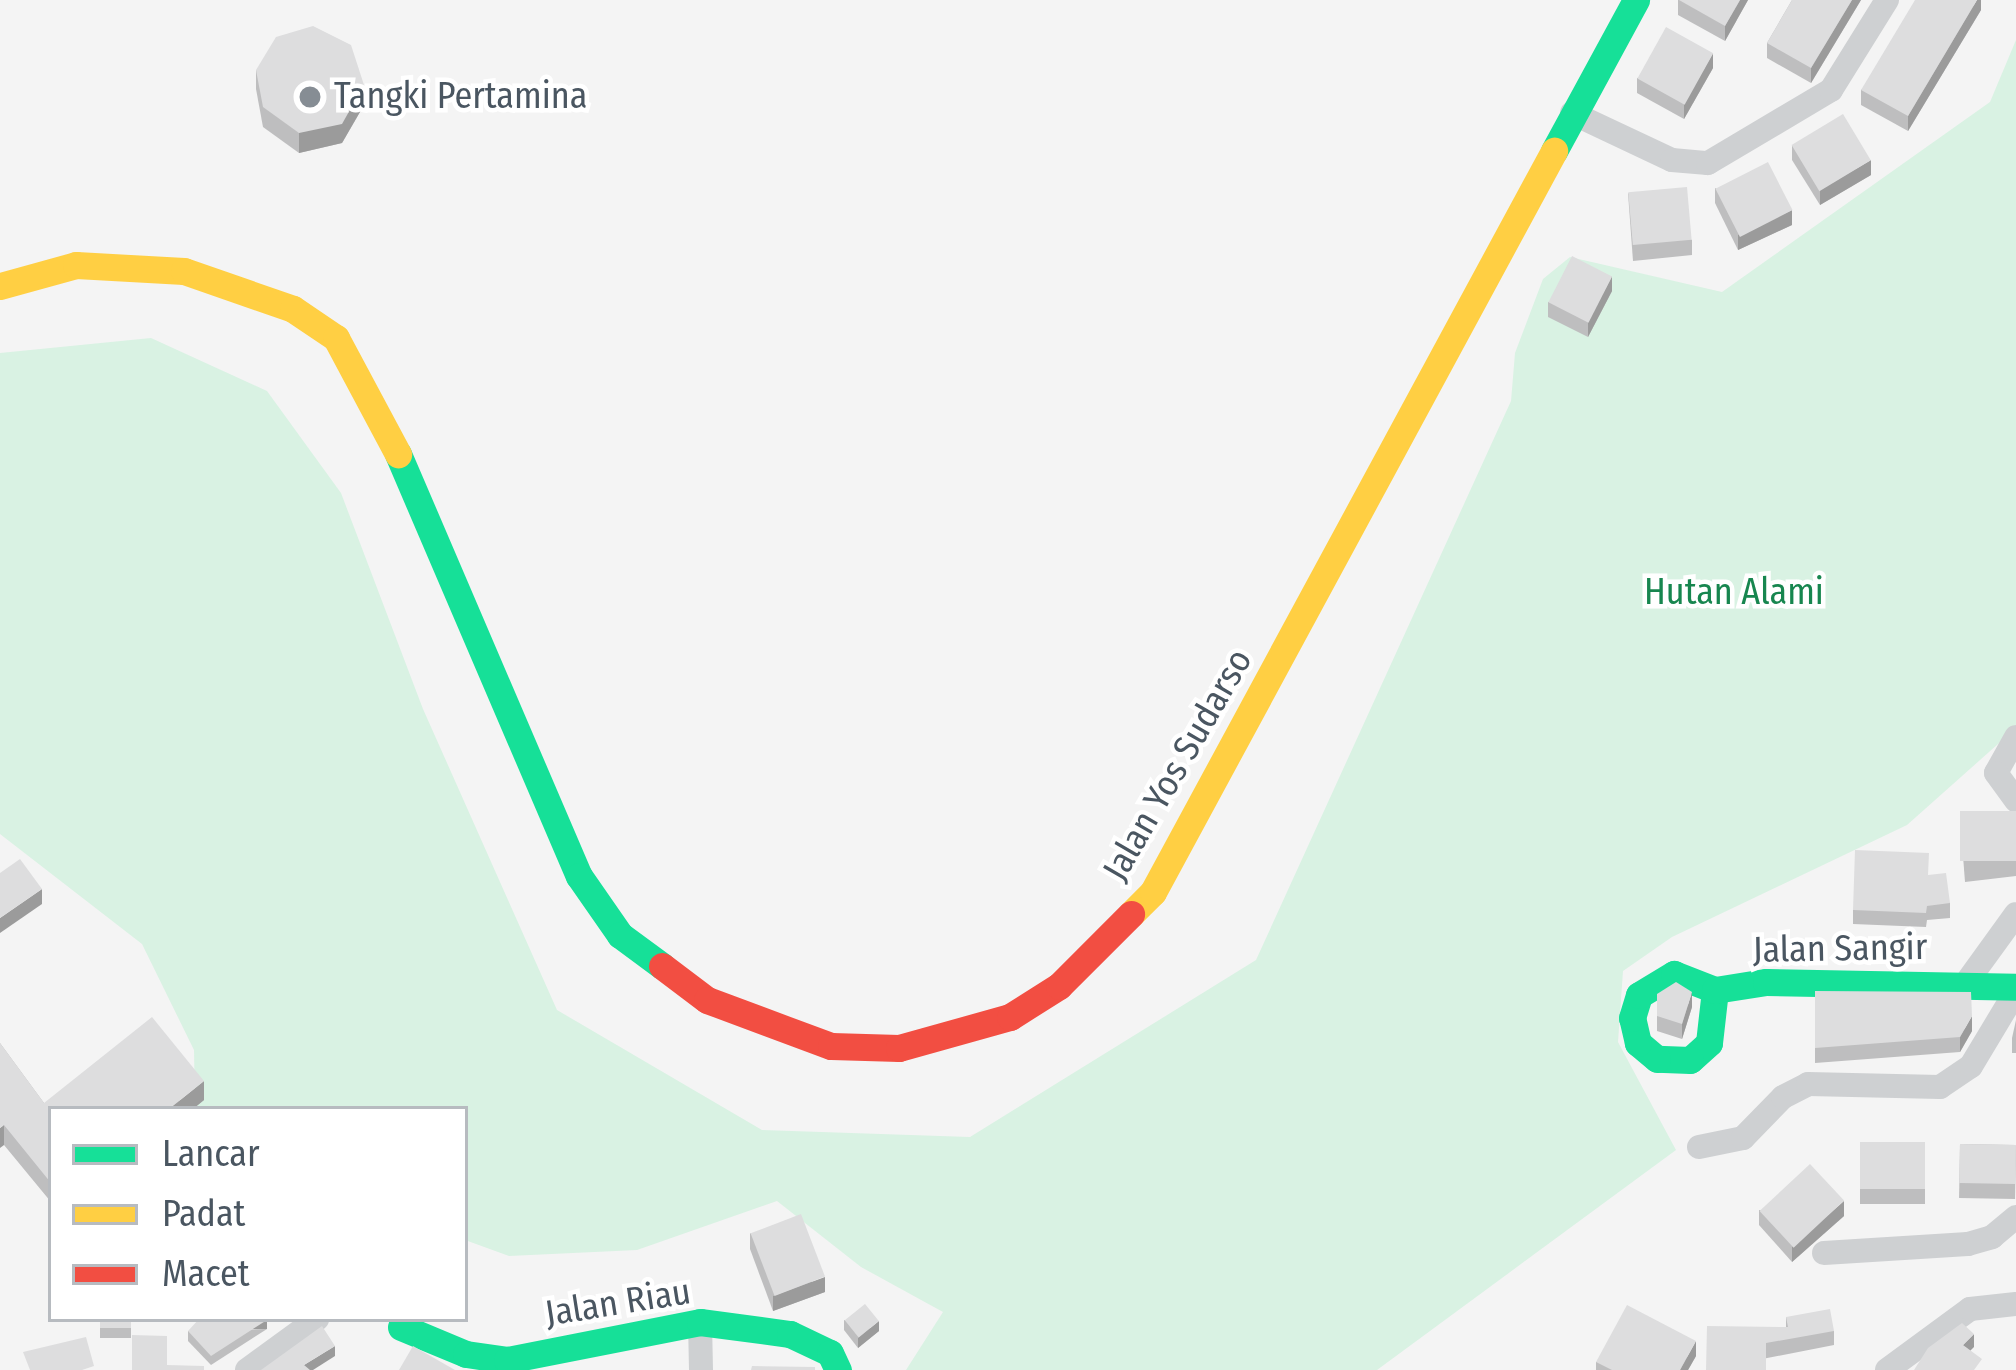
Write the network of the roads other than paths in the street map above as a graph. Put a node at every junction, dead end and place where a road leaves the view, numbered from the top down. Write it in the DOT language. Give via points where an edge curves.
graph roads {
  1 [pos="1636,0"];
  2 [pos="1887,0"];
  3 [pos="1572,113"];
  4 [pos="0,286"];
  5 [pos="2016,737"];
  6 [pos="2016,801"];
  7 [pos="2016,914"];
  8 [pos="1966,983"];
  9 [pos="2016,989"];
  10 [pos="1715,990"];
  11 [pos="1699,1147"];
  12 [pos="2016,1217"];
  13 [pos="1823,1253"];
  14 [pos="2016,1304"];
  15 [pos="313,1322"];
  16 [pos="700,1322"];
  17 [pos="400,1327"];
  18 [pos="247,1370"];
  19 [pos="701,1370"];
  20 [pos="838,1370"];
  21 [pos="1887,1370"];
  1 -- 3 [label="main road, Jalan Yos Sudarso"];
  2 -- 3 [label="street" via="1831,90 1708,163 1672,160"];
  3 -- 4 [label="main road, Jalan Yos Sudarso" via="1153,892 1059,986 1010,1017 899,1048 831,1046 707,1000 620,934 579,876 378,406 336,338 293,309 184,271 76,266"];
  5 -- 6 [label="street" via="1996,772"];
  7 -- 8 [label="street, Jalan Sangir"];
  8 -- 9 [label="main road, Jalan Sangir"];
  8 -- 10 [label="main road, Jalan Sangir" via="1766,982"];
  9 -- 11 [label="street, Jalan Sangir" via="1970,1066 1940,1088 1808,1084 1743,1138"];
  12 -- 13 [label="street" via="1993,1237 1968,1244"];
  14 -- 21 [label="street" via="1970,1309"];
  15 -- 18 [label="street"];
  16 -- 17 [label="main road, Jalan Riau" via="507,1360 466,1354"];
  16 -- 19 [label="street"];
  16 -- 20 [label="main road, Jalan Riau" via="790,1334 830,1353"];
}
